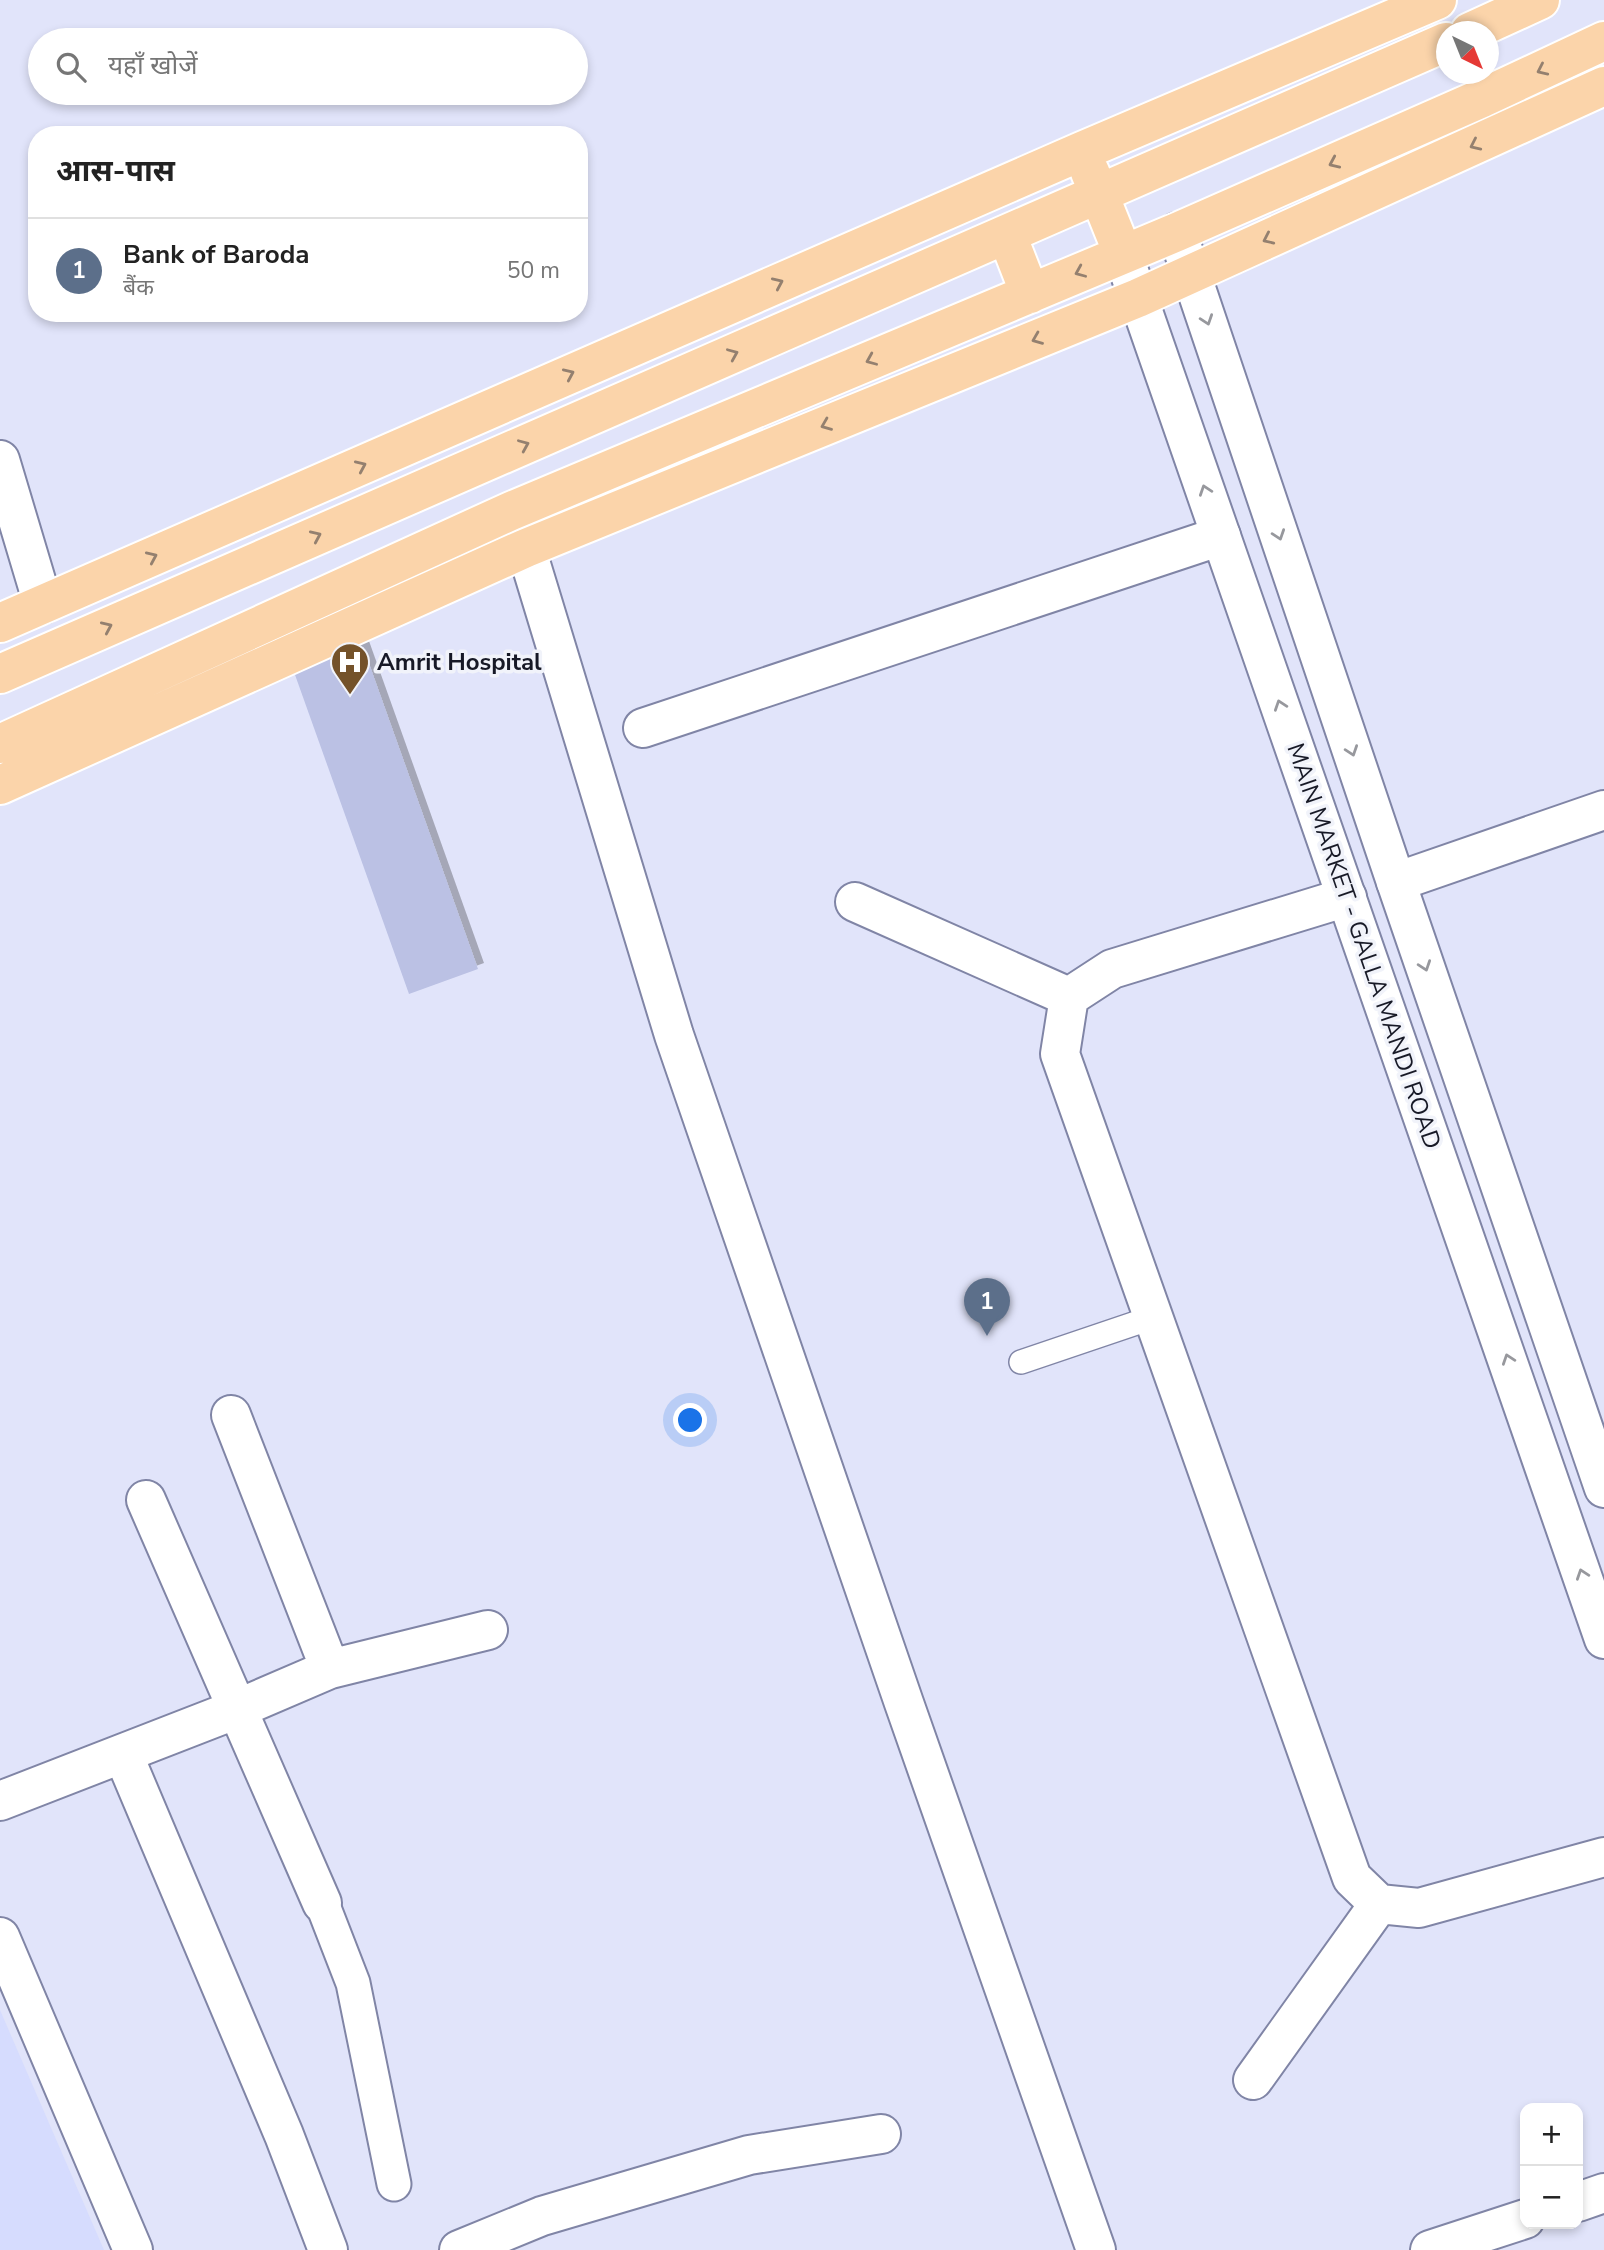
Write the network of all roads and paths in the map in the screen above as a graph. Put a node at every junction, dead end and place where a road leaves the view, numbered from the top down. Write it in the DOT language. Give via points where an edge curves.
graph roads {
  1 [pos="1437,0"];
  2 [pos="1540,0"];
  3 [pos="1494,21"];
  4 [pos="1604,41"];
  5 [pos="1436,47"];
  6 [pos="1604,86"];
  7 [pos="1082,151"];
  8 [pos="1099,196"];
  9 [pos="1177,232"];
  10 [pos="1007,235"];
  11 [pos="1123,254"];
  12 [pos="1192,274"];
  13 [pos="1030,294"];
  14 [pos="1138,298"];
  15 [pos="0,460"];
  16 [pos="511,511"];
  17 [pos="1221,536"];
  18 [pos="526,548"];
  19 [pos="43,604"];
  20 [pos="305,605"];
  21 [pos="0,623"];
  22 [pos="323,639"];
  23 [pos="61,648"];
  24 [pos="0,674"];
  25 [pos="643,728"];
  26 [pos="0,744"];
  27 [pos="0,785"];
  28 [pos="1604,810"];
  29 [pos="1396,883"];
  30 [pos="1347,897"];
  31 [pos="855,902"];
  32 [pos="1069,998"];
  33 [pos="1154,1317"];
  34 [pos="1021,1362"];
  35 [pos="231,1415"];
  36 [pos="1604,1489"];
  37 [pos="146,1500"];
  38 [pos="488,1630"];
  39 [pos="1604,1639"];
  40 [pos="330,1669"];
  41 [pos="237,1709"];
  42 [pos="123,1754"];
  43 [pos="0,1801"];
  44 [pos="1604,1857"];
  45 [pos="322,1903"];
  46 [pos="1379,1905"];
  47 [pos="0,1937"];
  48 [pos="1253,2080"];
  49 [pos="881,2134"];
  50 [pos="394,2184"];
  51 [pos="1604,2193"];
  52 [pos="1583,2200"];
  53 [pos="1520,2221"];
  54 [pos="133,2250"];
  55 [pos="328,2250"];
  56 [pos="459,2250"];
  57 [pos="1096,2250"];
  58 [pos="1430,2250"];
  1 -- 7 [label="highway"];
  2 -- 3 [label="highway"];
  4 -- 9 [label="highway, one-way"];
  5 -- 8 [label="highway"];
  6 -- 12 [label="highway, one-way"];
  7 -- 8 [label="highway"];
  19 -- 7 [label="highway, one-way"];
  8 -- 10 [label="highway"];
  8 -- 11 [label="highway"];
  9 -- 11 [label="highway"];
  9 -- 12 [label="street, MAIN MARKET - GALLA MANDI ROAD"];
  10 -- 13 [label="highway"];
  23 -- 10 [label="highway, one-way"];
  11 -- 13 [label="highway, one-way"];
  11 -- 14 [label="street, MAIN MARKET - GALLA MANDI ROAD"];
  12 -- 14 [label="highway"];
  12 -- 29 [label="street, MAIN MARKET - GALLA MANDI ROAD, one-way"];
  13 -- 16 [label="highway, one-way"];
  17 -- 14 [label="street, MAIN MARKET - GALLA MANDI ROAD, one-way"];
  14 -- 18 [label="highway, one-way"];
  15 -- 19 [label="street"];
  16 -- 18 [label="highway"];
  16 -- 20 [label="highway"];
  17 -- 25 [label="street"];
  30 -- 17 [label="street, MAIN MARKET - GALLA MANDI ROAD, one-way"];
  18 -- 22 [label="highway"];
  18 -- 57 [label="street" via="674,1035"];
  19 -- 21 [label="highway"];
  19 -- 23 [label="highway"];
  20 -- 22 [label="highway"];
  20 -- 26 [label="highway"];
  22 -- 27 [label="highway"];
  23 -- 24 [label="highway"];
  28 -- 29 [label="street"];
  29 -- 30 [label="street"];
  29 -- 36 [label="street, MAIN MARKET - GALLA MANDI ROAD, one-way"];
  30 -- 32 [label="street" via="1112,969"];
  39 -- 30 [label="street, MAIN MARKET - GALLA MANDI ROAD, one-way"];
  31 -- 32 [label="street"];
  32 -- 33 [label="street" via="1060,1054"];
  33 -- 34 [label="lane"];
  33 -- 46 [label="street" via="1352,1878"];
  35 -- 40 [label="street"];
  37 -- 41 [label="street"];
  38 -- 40 [label="street"];
  40 -- 41 [label="street"];
  41 -- 42 [label="street"];
  41 -- 45 [label="street"];
  42 -- 43 [label="street"];
  42 -- 55 [label="street"];
  44 -- 46 [label="street" via="1419,1908"];
  45 -- 50 [label="street" via="353,1983"];
  46 -- 48 [label="street"];
  47 -- 54 [label="street"];
  49 -- 56 [label="street" via="749,2155 542,2216"];
  51 -- 52 [label="street"];
  53 -- 58 [label="street"];
}
